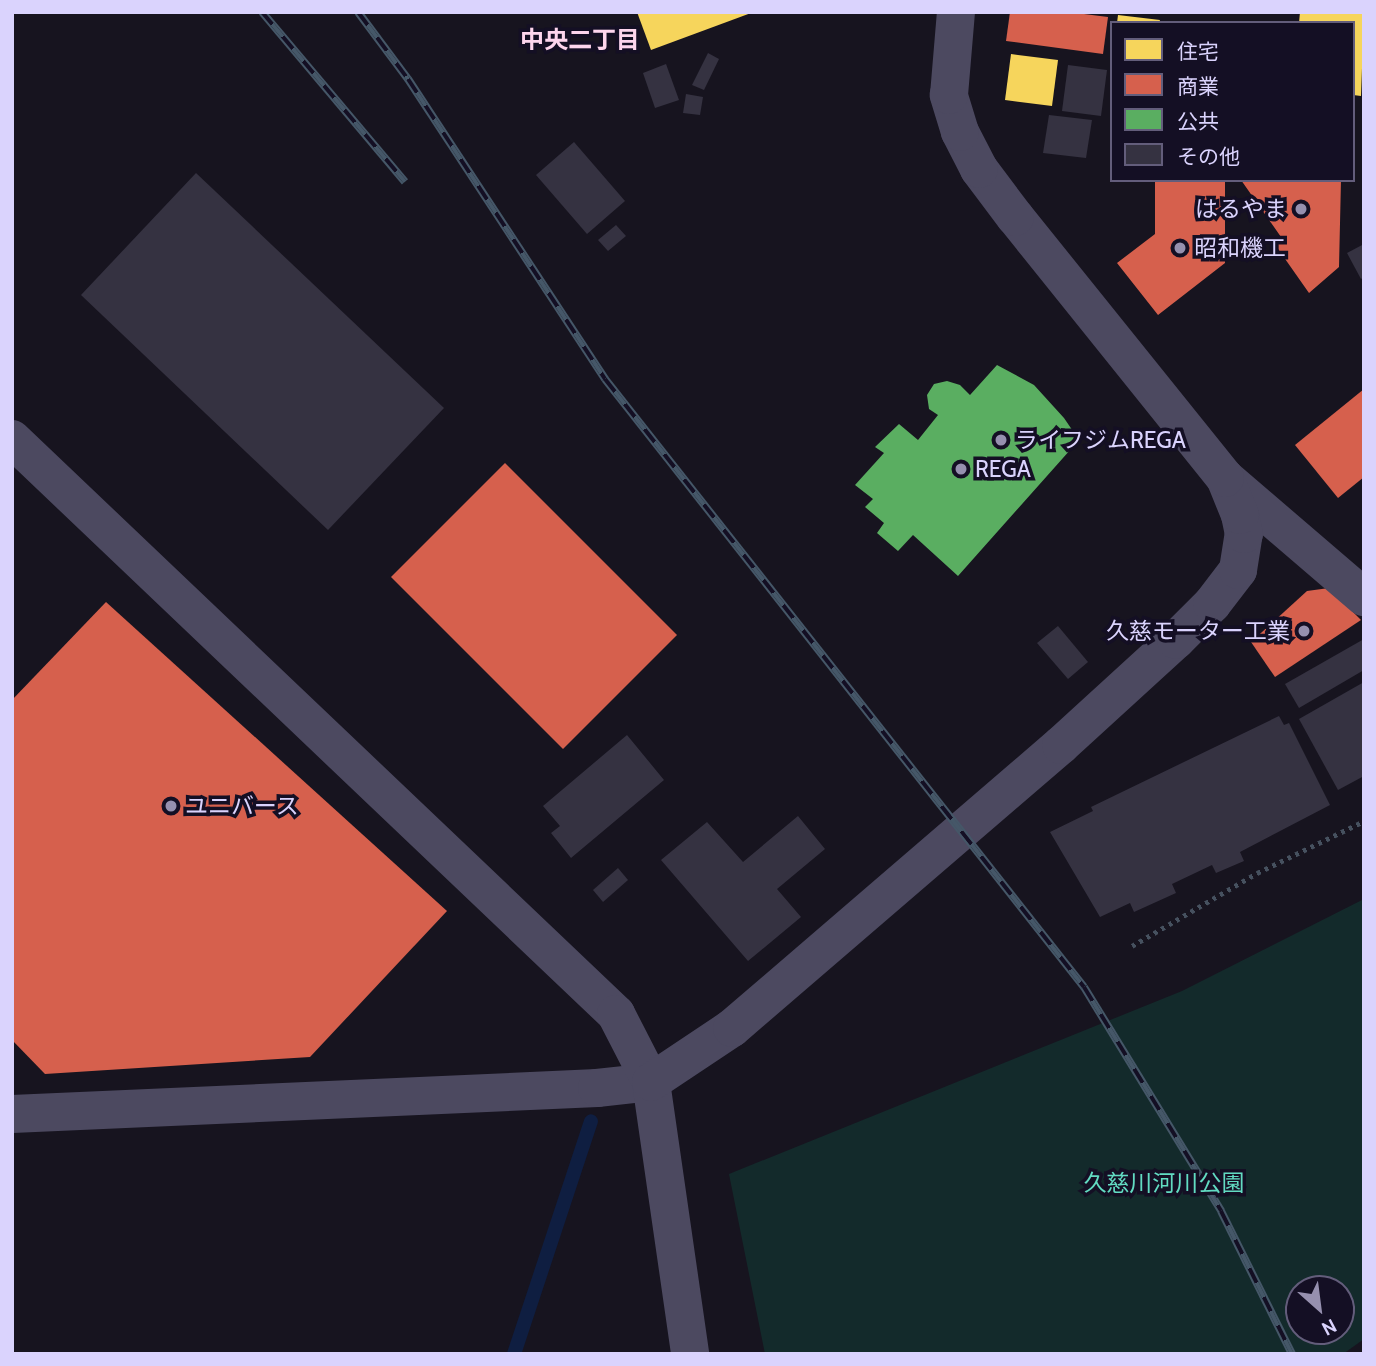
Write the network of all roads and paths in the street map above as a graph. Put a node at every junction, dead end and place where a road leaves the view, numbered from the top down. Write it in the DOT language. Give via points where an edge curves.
graph roads {
  1 [pos="956,12"];
  2 [pos="12,439"];
  3 [pos="1224,478"];
  4 [pos="1364,597"];
  5 [pos="1364,821"];
  6 [pos="1132,946"];
  7 [pos="652,1082"];
  8 [pos="12,1114"];
  9 [pos="690,1354"];
  1 -- 3 [label="street" via="949,95 960,132 979,169"];
  2 -- 7 [label="street" via="616,1014"];
  3 -- 4 [label="street"];
  3 -- 7 [label="street" via="1244,534 1238,570 1212,604 1061,745 732,1028"];
  5 -- 6 [label="path" via="1256,873"];
  7 -- 8 [label="street"];
  7 -- 9 [label="street"];
}
